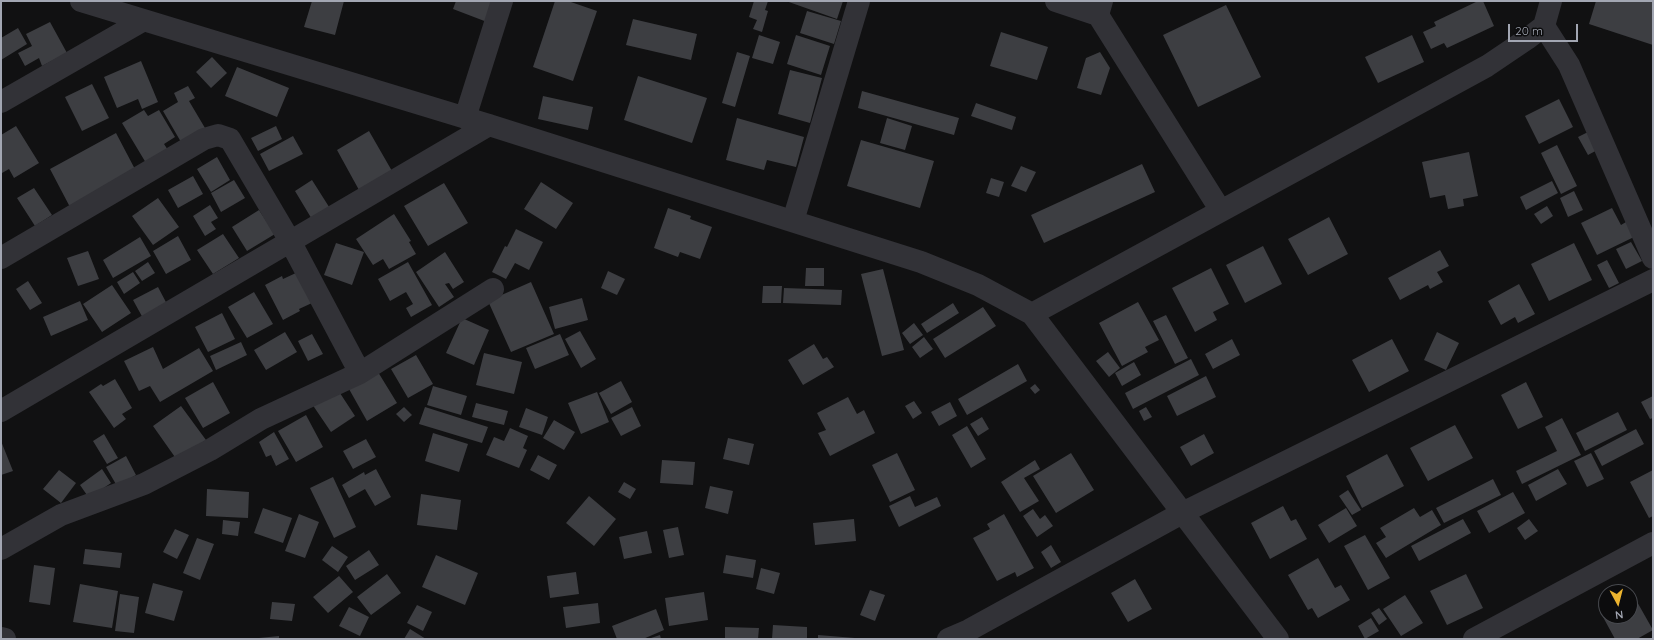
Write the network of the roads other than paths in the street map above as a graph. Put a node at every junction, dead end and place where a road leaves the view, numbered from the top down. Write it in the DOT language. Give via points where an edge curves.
graph roads {
  1 [pos="81,1"];
  2 [pos="502,1"];
  3 [pos="859,1"];
  4 [pos="1056,1"];
  5 [pos="1551,1"];
  6 [pos="1100,8"];
  7 [pos="144,20"];
  8 [pos="1544,26"];
  9 [pos="1,102"];
  10 [pos="466,118"];
  11 [pos="489,125"];
  12 [pos="1221,211"];
  13 [pos="792,221"];
  14 [pos="290,241"];
  15 [pos="1,258"];
  16 [pos="1653,258"];
  17 [pos="1653,280"];
  18 [pos="493,289"];
  19 [pos="1032,314"];
  20 [pos="360,373"];
  21 [pos="1,411"];
  22 [pos="1182,513"];
  23 [pos="1653,543"];
  24 [pos="1,549"];
  25 [pos="1,638"];
  26 [pos="5,639"];
  27 [pos="948,639"];
  28 [pos="1278,639"];
  29 [pos="1474,639"];
  1 -- 7 [label="street"];
  2 -- 10 [label="street"];
  3 -- 13 [label="street"];
  4 -- 6 [label="street"];
  5 -- 8 [label="street"];
  6 -- 12 [label="street"];
  7 -- 9 [label="street"];
  7 -- 10 [label="street"];
  8 -- 12 [label="street" via="1487,66"];
  8 -- 16 [label="street" via="1569,65"];
  10 -- 11 [label="street"];
  11 -- 13 [label="street"];
  11 -- 14 [label="street"];
  12 -- 19 [label="street"];
  13 -- 19 [label="street" via="921,262 978,285"];
  14 -- 15 [label="street" via="230,139 218,135 204,139"];
  14 -- 20 [label="street"];
  14 -- 21 [label="street"];
  17 -- 22 [label="street"];
  18 -- 20 [label="street"];
  19 -- 22 [label="street"];
  20 -- 24 [label="street" via="261,419 210,450 144,484 61,515"];
  22 -- 27 [label="street" via="976,627"];
  22 -- 28 [label="street"];
  23 -- 29 [label="street"];
  25 -- 26 [label="street"];
}
